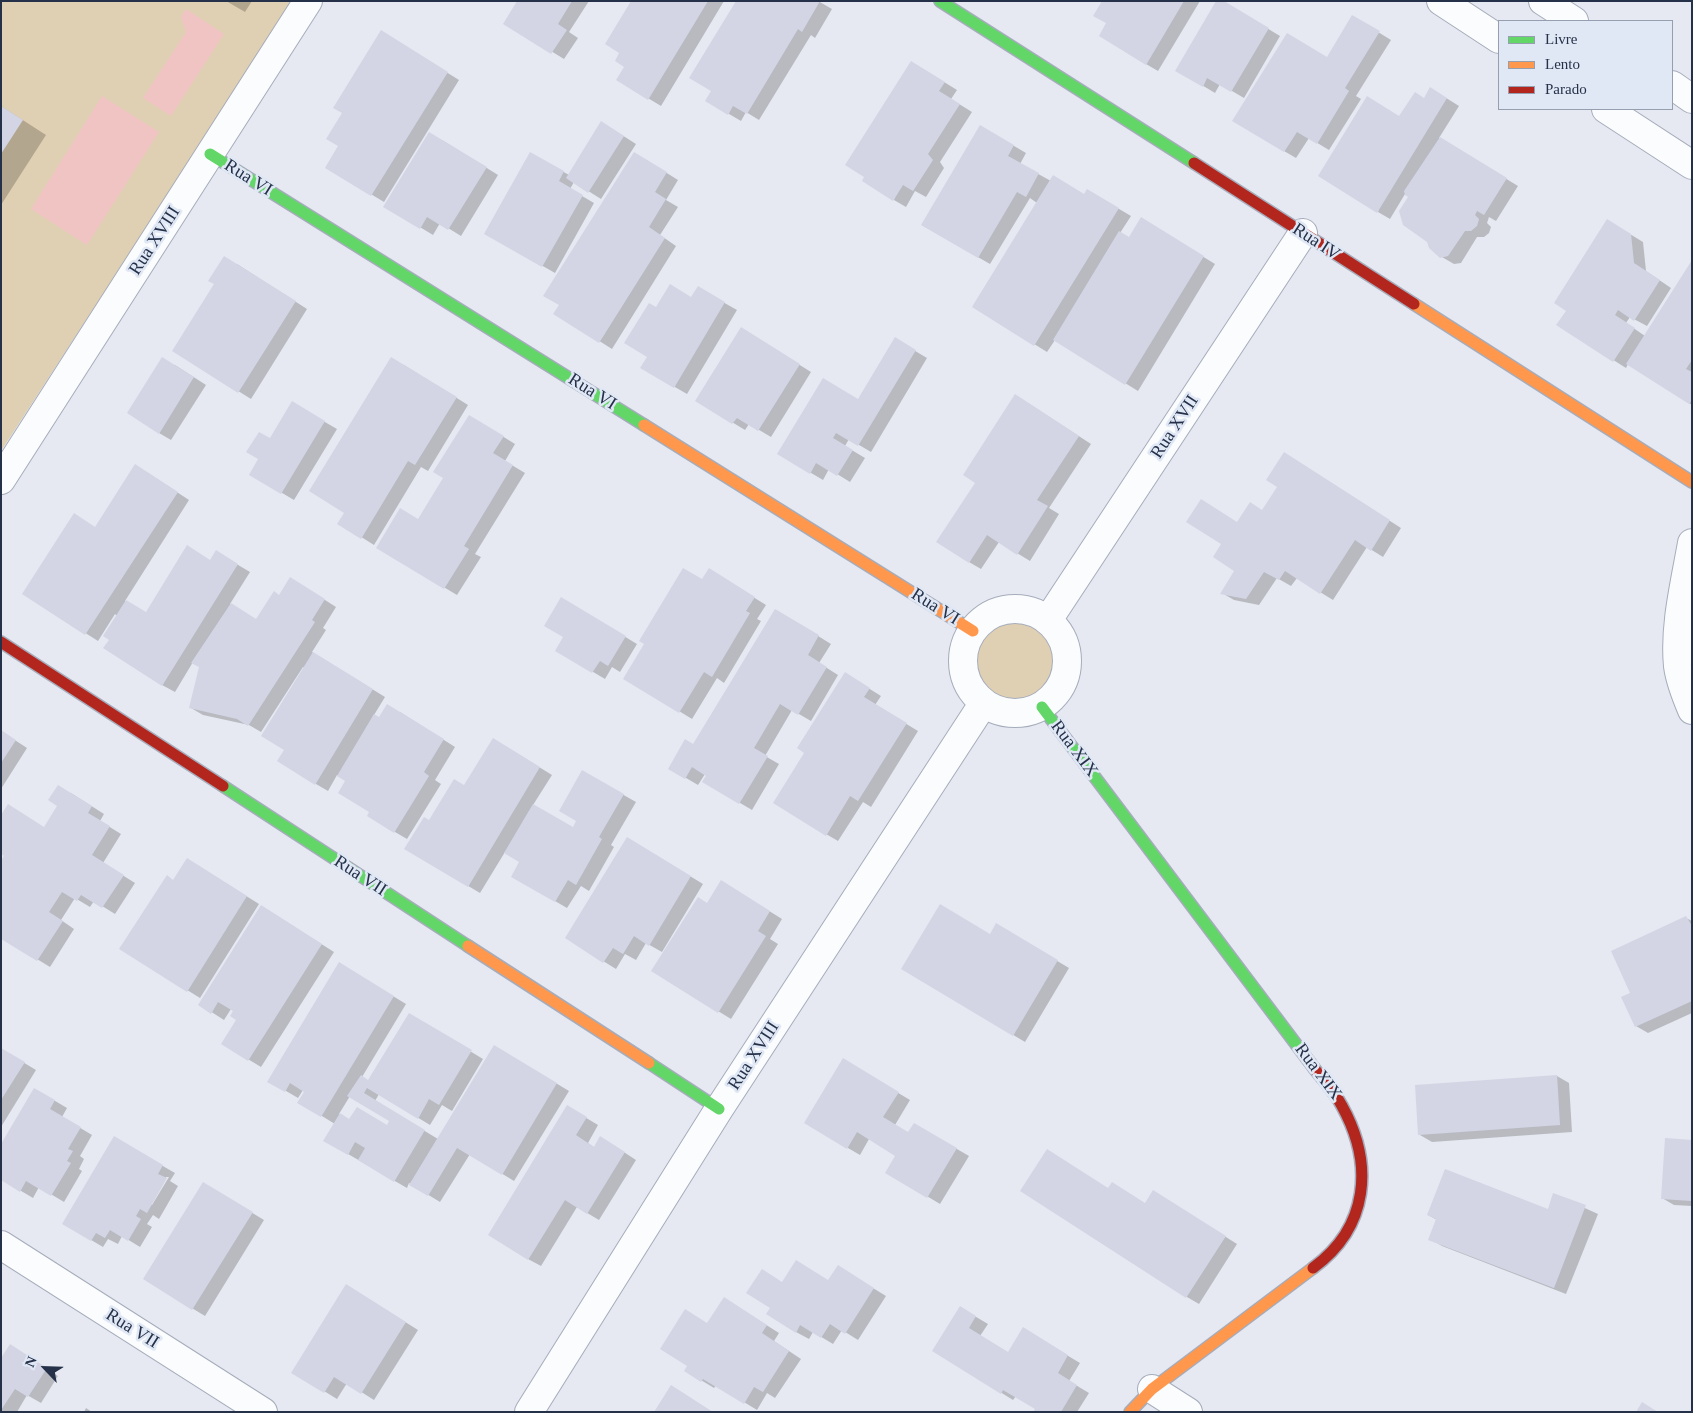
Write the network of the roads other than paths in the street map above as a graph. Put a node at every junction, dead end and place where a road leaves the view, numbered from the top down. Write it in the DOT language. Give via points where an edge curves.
graph roads {
  1 [pos="308,1"];
  2 [pos="940,1"];
  3 [pos="1441,1"];
  4 [pos="1544,1"];
  5 [pos="1572,20"];
  6 [pos="1498,38"];
  7 [pos="1673,87"];
  8 [pos="1692,99"];
  9 [pos="1608,110"];
  10 [pos="210,154"];
  11 [pos="1692,165"];
  12 [pos="1303,233"];
  13 [pos="1,480"];
  14 [pos="1692,482"];
  15 [pos="1692,543"];
  16 [pos="1048,620"];
  17 [pos="973,631"];
  18 [pos="1,642"];
  19 [pos="983,704"];
  20 [pos="1042,707"];
  21 [pos="1692,710"];
  22 [pos="719,1109"];
  23 [pos="1,1245"];
  24 [pos="1152,1389"];
  25 [pos="263,1412"];
  26 [pos="529,1412"];
  27 [pos="1130,1412"];
  28 [pos="1188,1412"];
  1 -- 10 [label="street, Rua XVIII"];
  2 -- 12 [label="street, Rua IV"];
  3 -- 6 [label="street"];
  4 -- 5 [label="street"];
  7 -- 8 [label="street"];
  9 -- 11 [label="street"];
  10 -- 13 [label="street, Rua XVIII"];
  10 -- 17 [label="street, Rua VI"];
  12 -- 14 [label="street, Rua IV"];
  12 -- 16 [label="street, Rua XVII"];
  15 -- 21 [label="street" via="1682,602 1678,667"];
  16 -- 17 [label="street" via="1033,612 1000,611 985,618"];
  16 -- 20 [label="street" via="1059,632 1066,648 1068,665 1064,681"];
  17 -- 19 [label="street" via="965,645 962,661 972,692"];
  18 -- 22 [label="street, Rua VII"];
  19 -- 20 [label="street" via="1012,714"];
  19 -- 22 [label="street, Rua XVIII"];
  20 -- 24 [label="street, Rua XIX" via="1342,1105 1355,1132 1364,1164 1358,1208 1351,1226 1336,1246 1319,1264"];
  22 -- 26 [label="street, Rua XVIII"];
  23 -- 25 [label="street, Rua VII"];
  24 -- 27 [label="street, Rua XIX"];
  24 -- 28 [label="street"];
}
